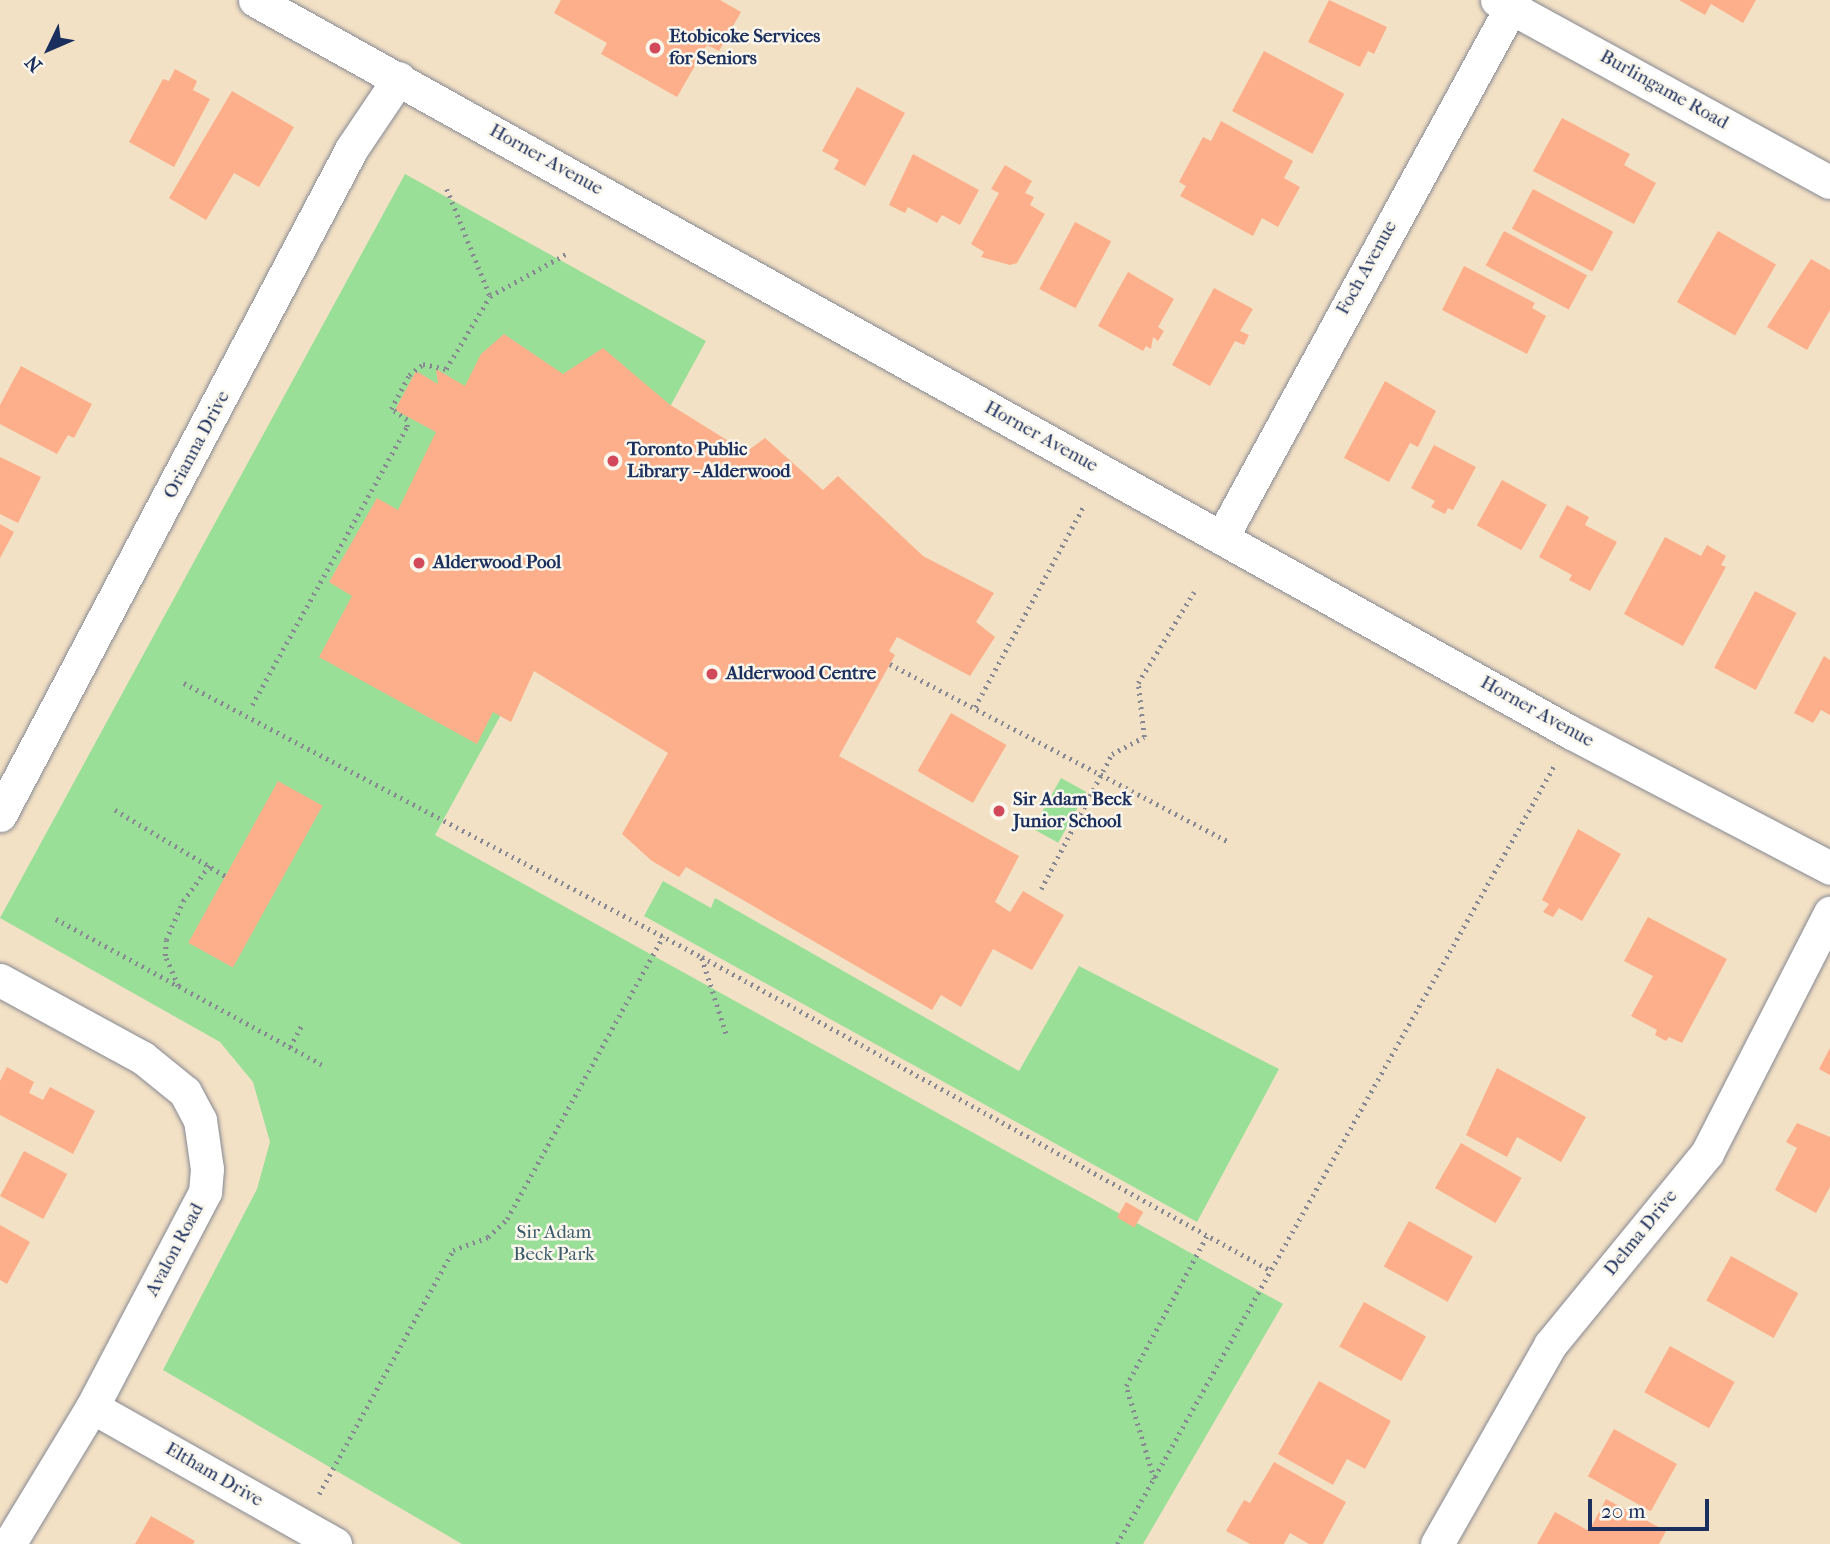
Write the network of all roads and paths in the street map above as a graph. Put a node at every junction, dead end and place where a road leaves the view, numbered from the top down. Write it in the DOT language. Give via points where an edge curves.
graph roads {
  1 [pos="255,0"];
  2 [pos="1508,3"];
  3 [pos="399,78"];
  4 [pos="1830,182"];
  5 [pos="447,189"];
  6 [pos="566,254"];
  7 [pos="490,296"];
  8 [pos="1102,471"];
  9 [pos="1222,537"];
  10 [pos="1194,592"];
  11 [pos="890,664"];
  12 [pos="184,683"];
  13 [pos="253,705"];
  14 [pos="975,707"];
  15 [pos="1572,733"];
  16 [pos="1102,773"];
  17 [pos="115,810"];
  18 [pos="0,815"];
  19 [pos="1229,842"];
  20 [pos="209,866"];
  21 [pos="1830,868"];
  22 [pos="227,877"];
  23 [pos="1041,889"];
  24 [pos="1830,913"];
  25 [pos="55,919"];
  26 [pos="663,936"];
  27 [pos="702,957"];
  28 [pos="0,979"];
  29 [pos="179,987"];
  30 [pos="302,1024"];
  31 [pos="727,1036"];
  32 [pos="290,1047"];
  33 [pos="324,1066"];
  34 [pos="1208,1234"];
  35 [pos="1270,1270"];
  36 [pos="92,1407"];
  37 [pos="1154,1479"];
  38 [pos="302,1525"];
  39 [pos="9,1544"];
  40 [pos="335,1544"];
  41 [pos="1117,1544"];
  42 [pos="1437,1544"];
  1 -- 3 [label="street, Horner Avenue"];
  2 -- 4 [label="street, Burlingame Road"];
  2 -- 9 [label="street, Foch Avenue"];
  3 -- 8 [label="street, Horner Avenue"];
  3 -- 18 [label="street, Orianna Drive" via="352,148"];
  5 -- 7 [label="path"];
  6 -- 7 [label="path"];
  7 -- 13 [label="path" via="449,366 444,370 423,364 409,375 391,409 407,420 407,427"];
  8 -- 9 [label="street, Horner Avenue"];
  8 -- 14 [label="path"];
  9 -- 15 [label="street, Horner Avenue"];
  10 -- 16 [label="path" via="1138,683 1144,737 1116,749"];
  11 -- 14 [label="path"];
  12 -- 26 [label="path"];
  14 -- 16 [label="path"];
  15 -- 21 [label="street, Horner Avenue"];
  15 -- 35 [label="path"];
  16 -- 19 [label="path"];
  16 -- 23 [label="path"];
  17 -- 20 [label="path"];
  20 -- 22 [label="path"];
  20 -- 29 [label="path" via="183,901 166,940 165,956"];
  24 -- 42 [label="street, Delma Drive" via="1707,1153 1550,1345"];
  25 -- 29 [label="path"];
  26 -- 27 [label="path"];
  26 -- 38 [label="path" via="507,1219 495,1233 463,1243 449,1256"];
  27 -- 31 [label="path"];
  27 -- 34 [label="path"];
  28 -- 36 [label="street, Avalon Road" via="143,1058 185,1092 200,1120 205,1192"];
  29 -- 32 [label="path"];
  30 -- 32 [label="path"];
  32 -- 33 [label="path"];
  34 -- 35 [label="path"];
  34 -- 37 [label="path" via="1126,1386"];
  35 -- 37 [label="path"];
  36 -- 38 [label="street, Eltham Drive"];
  36 -- 39 [label="street, Avalon Road"];
  37 -- 41 [label="path"];
  38 -- 40 [label="street, Eltham Drive"];
}
